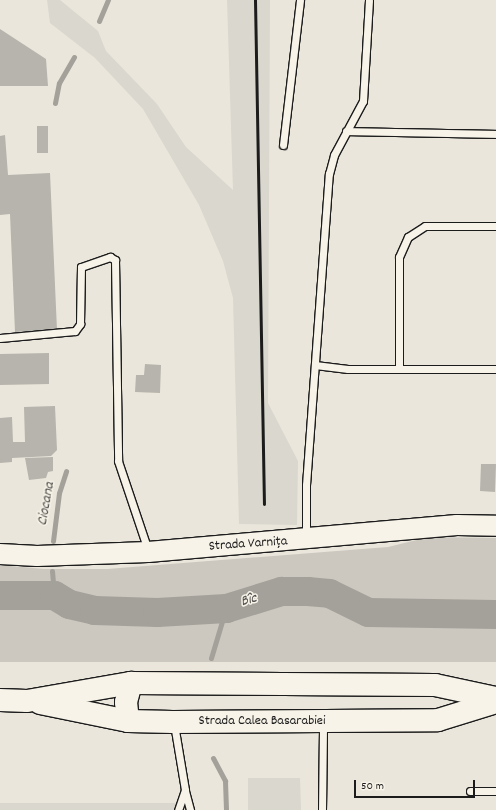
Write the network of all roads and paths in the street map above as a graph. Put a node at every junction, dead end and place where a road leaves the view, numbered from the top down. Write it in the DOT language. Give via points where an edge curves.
graph roads {
  1 [pos="300,0"];
  2 [pos="369,0"];
  3 [pos="346,131"];
  4 [pos="496,134"];
  5 [pos="283,145"];
  6 [pos="496,226"];
  7 [pos="0,338"];
  8 [pos="316,365"];
  9 [pos="399,367"];
  10 [pos="496,369"];
  11 [pos="496,526"];
  12 [pos="306,540"];
  13 [pos="148,552"];
  14 [pos="0,554"];
  15 [pos="131,683"];
  16 [pos="368,685"];
  17 [pos="496,698"];
  18 [pos="0,700"];
  19 [pos="27,701"];
  20 [pos="496,702"];
  21 [pos="366,719"];
  22 [pos="128,721"];
  23 [pos="323,721"];
  24 [pos="173,722"];
  25 [pos="185,790"];
  26 [pos="470,791"];
  27 [pos="496,791"];
  28 [pos="178,810"];
  29 [pos="190,810"];
  30 [pos="322,810"];
  1 -- 5 [label="lane"];
  2 -- 3 [label="lane" via="363,101"];
  3 -- 4 [label="lane"];
  3 -- 8 [label="lane" via="334,155 329,174"];
  6 -- 9 [label="lane" via="425,226 408,237 399,257"];
  7 -- 13 [label="lane" via="75,331 80,324 81,267 110,257 114,260 118,461"];
  8 -- 9 [label="lane" via="348,369"];
  8 -- 12 [label="lane"];
  9 -- 10 [label="lane"];
  11 -- 12 [label="street, Strada Varnița" via="457,525"];
  12 -- 13 [label="street, Strada Varnița"];
  13 -- 14 [label="street, Strada Varnița" via="75,556"];
  15 -- 16 [label="main road, Strada Calea Basarabiei"];
  15 -- 19 [label="main road, Strada Calea Basarabiei"];
  15 -- 22 [label="main road" via="126,702"];
  16 -- 17 [label="main road, Strada Calea Basarabiei" via="435,685"];
  16 -- 21 [label="main road" via="376,705"];
  18 -- 19 [label="main road, Strada Calea Basarabiei"];
  19 -- 22 [label="main road, Strada Calea Basarabiei"];
  20 -- 21 [label="main road, Strada Calea Basarabiei" via="438,720"];
  21 -- 23 [label="main road, Strada Calea Basarabiei"];
  22 -- 24 [label="main road, Strada Calea Basarabiei"];
  23 -- 24 [label="main road, Strada Calea Basarabiei"];
  23 -- 30 [label="lane"];
  24 -- 25 [label="lane"];
  25 -- 28 [label="lane"];
  25 -- 29 [label="lane"];
  26 -- 27 [label="lane"];
}
